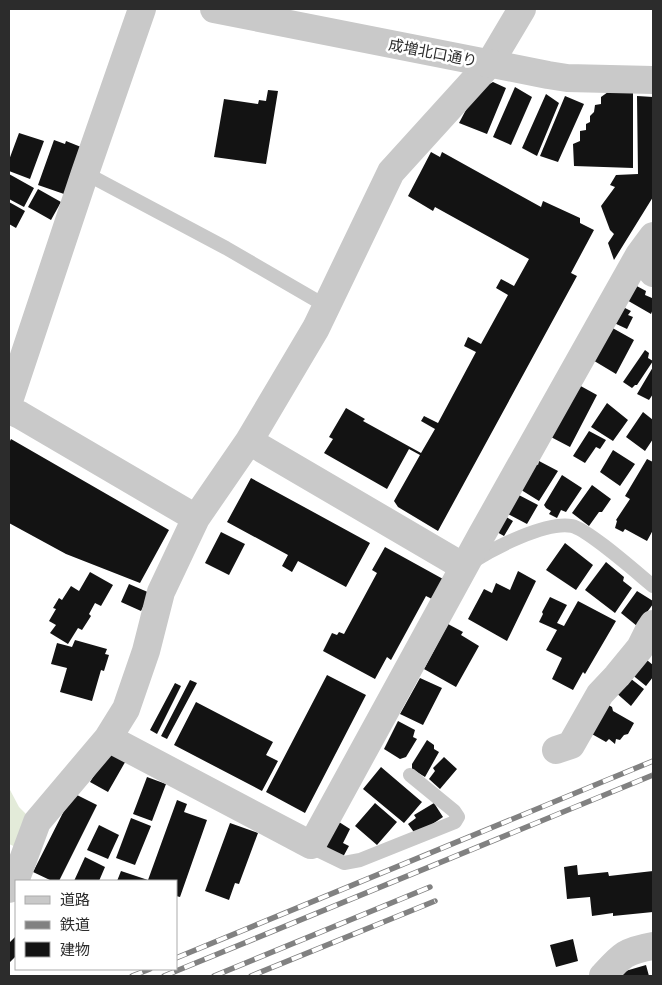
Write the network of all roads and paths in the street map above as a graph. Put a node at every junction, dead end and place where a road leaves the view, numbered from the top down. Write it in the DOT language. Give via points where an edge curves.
graph roads {
  1 [pos="142,9"];
  2 [pos="214,9"];
  3 [pos="522,9"];
  4 [pos="490,63"];
  5 [pos="653,80"];
  6 [pos="85,173"];
  7 [pos="649,255"];
  8 [pos="326,306"];
  9 [pos="9,401"];
  10 [pos="9,410"];
  11 [pos="249,441"];
  12 [pos="196,518"];
  13 [pos="464,567"];
  14 [pos="653,586"];
  15 [pos="653,624"];
  16 [pos="108,738"];
  17 [pos="556,750"];
  18 [pos="410,775"];
  19 [pos="311,845"];
  20 [pos="19,880"];
  21 [pos="653,946"];
  22 [pos="603,976"];
  1 -- 6 [label="street"];
  2 -- 4 [label="street, 成増北口通り"];
  3 -- 4 [label="street"];
  4 -- 5 [label="street, 成増北口通り" via="567,78"];
  4 -- 8 [label="street" via="390,172"];
  6 -- 8 [label="lane"];
  6 -- 9 [label="street"];
  7 -- 13 [label="street"];
  8 -- 11 [label="street"];
  10 -- 12 [label="street"];
  11 -- 12 [label="street"];
  11 -- 13 [label="street"];
  12 -- 16 [label="street" via="161,592 146,651 126,709"];
  13 -- 14 [label="lane" via="520,537 551,527 572,526 595,539"];
  13 -- 19 [label="street"];
  15 -- 17 [label="street" via="640,648 600,694 571,745"];
  16 -- 19 [label="street"];
  16 -- 20 [label="street" via="37,822"];
  18 -- 19 [label="lane" via="454,811 458,817 455,822 360,860 344,863"];
  21 -- 22 [label="street" via="628,952"];
}
